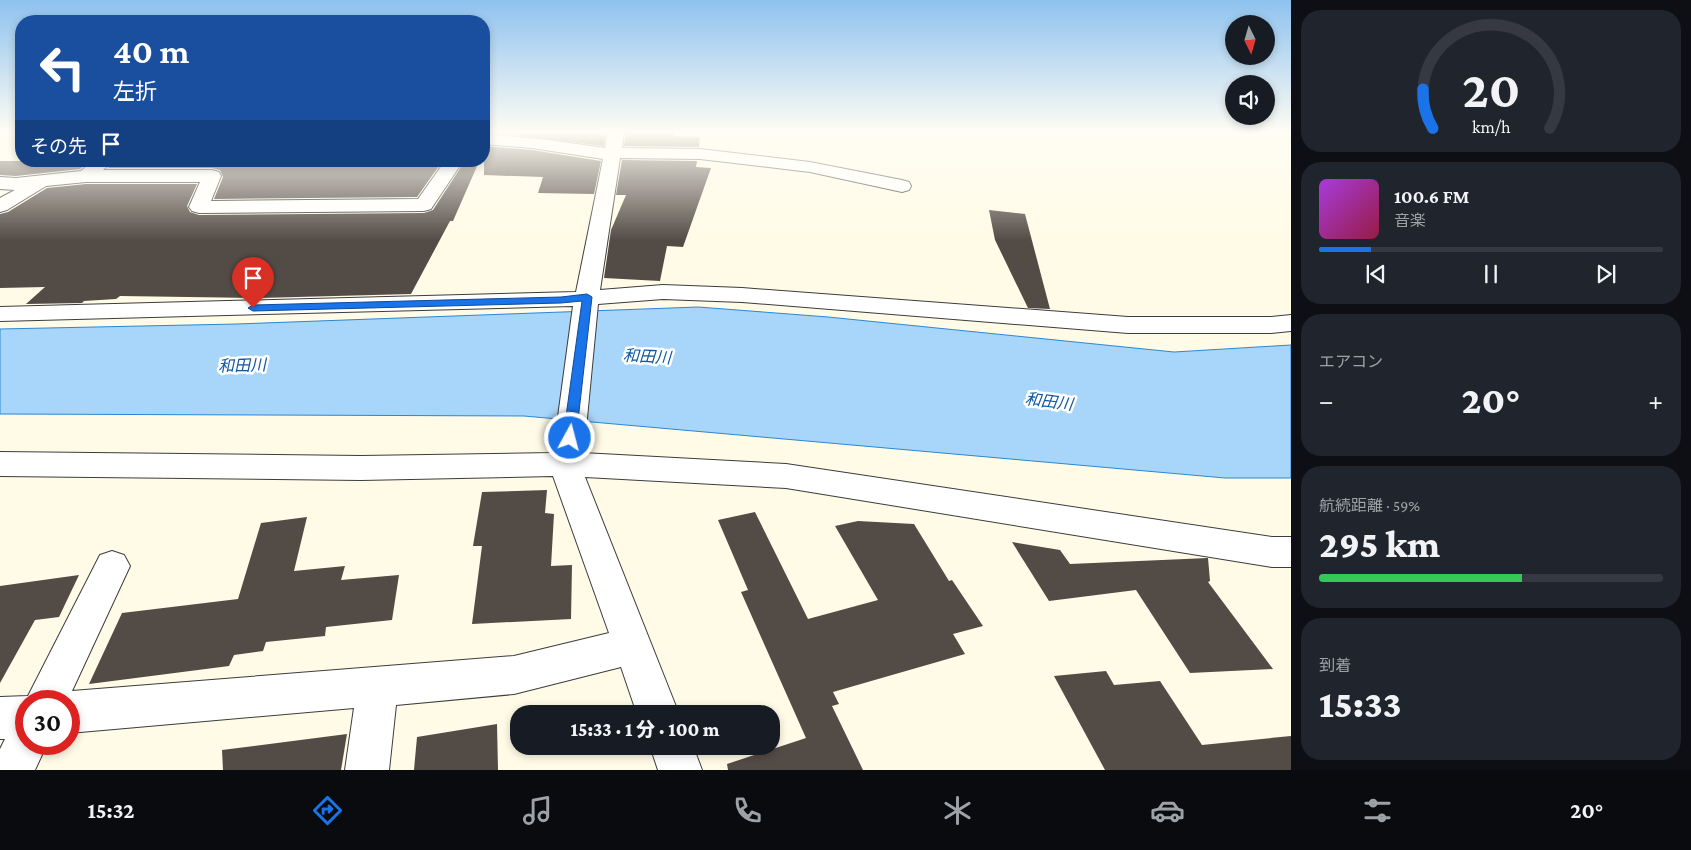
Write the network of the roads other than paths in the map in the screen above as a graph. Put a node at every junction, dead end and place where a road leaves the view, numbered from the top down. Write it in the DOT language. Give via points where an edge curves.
graph roads {
  1 [pos="94,169"];
  2 [pos="449,169"];
  3 [pos="610,169"];
  4 [pos="819,169"];
  5 [pos="86,176"];
  6 [pos="44,181"];
  7 [pos="0,183"];
  8 [pos="902,186"];
  9 [pos="0,206"];
  10 [pos="586,303"];
  11 [pos="0,314"];
  12 [pos="1291,323"];
  13 [pos="567,451"];
  14 [pos="0,464"];
  15 [pos="1291,552"];
  16 [pos="112,566"];
  17 [pos="633,646"];
  18 [pos="378,686"];
  19 [pos="51,690"];
  20 [pos="655,705"];
  21 [pos="80,711"];
  22 [pos="15,717"];
  23 [pos="0,718"];
  24 [pos="20,755"];
  25 [pos="674,755"];
  26 [pos="13,770"];
  27 [pos="367,770"];
  28 [pos="680,770"];
  1 -- 5 [label="street"];
  2 -- 5 [label="street" via="424,205 199,207 212,176"];
  3 -- 10 [label="street"];
  4 -- 8 [label="street"];
  5 -- 6 [label="street"];
  6 -- 7 [label="street"];
  6 -- 9 [label="street"];
  10 -- 11 [label="street" via="561,300"];
  10 -- 12 [label="street" via="663,292 1128,325"];
  10 -- 13 [label="street"];
  13 -- 14 [label="street" via="361,468"];
  13 -- 15 [label="street" via="786,476 1272,552"];
  13 -- 17 [label="street"];
  16 -- 19 [label="street"];
  17 -- 18 [label="street" via="514,674"];
  17 -- 20 [label="street"];
  18 -- 21 [label="street"];
  18 -- 27 [label="street"];
  22 -- 23 [label="street"];
  24 -- 26 [label="street"];
  25 -- 28 [label="street"];
}
